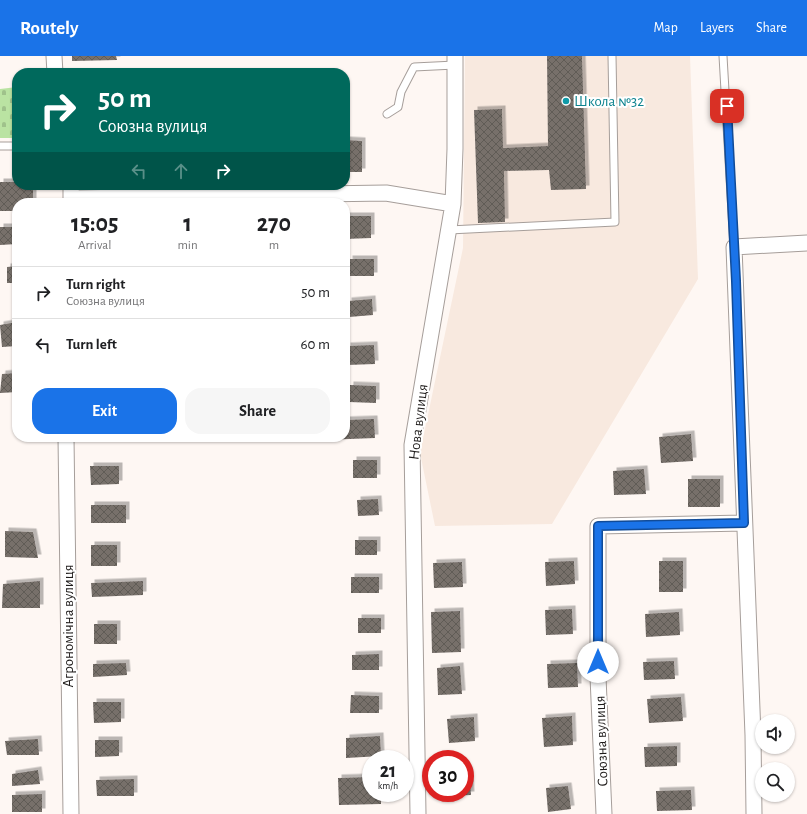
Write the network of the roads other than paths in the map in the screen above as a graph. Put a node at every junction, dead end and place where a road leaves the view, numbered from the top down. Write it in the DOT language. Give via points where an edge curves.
graph roads {
  1 [pos="54,56"];
  2 [pos="612,56"];
  3 [pos="723,56"];
  4 [pos="455,61"];
  5 [pos="55,68"];
  6 [pos="387,114"];
  7 [pos="0,146"];
  8 [pos="12,146"];
  9 [pos="71,195"];
  10 [pos="453,204"];
  11 [pos="449,230"];
  12 [pos="807,243"];
  13 [pos="734,247"];
  14 [pos="66,442"];
  15 [pos="744,523"];
  16 [pos="71,814"];
  17 [pos="418,814"];
  18 [pos="604,814"];
  19 [pos="754,814"];
  1 -- 5 [label="street"];
  2 -- 11 [label="lane" via="615,222"];
  3 -- 13 [label="lane"];
  4 -- 6 [label="lane" via="414,67 404,86 398,107"];
  4 -- 10 [label="street, Нова вулиця"];
  7 -- 8 [label="lane"];
  9 -- 10 [label="street" via="386,193"];
  10 -- 11 [label="street, Нова вулиця"];
  11 -- 17 [label="street, Нова вулиця" via="412,445"];
  12 -- 13 [label="street"];
  13 -- 15 [label="street"];
  14 -- 16 [label="street, Агрономічна вулиця"];
  15 -- 18 [label="street, Союзна вулиця" via="598,526 598,677"];
  15 -- 19 [label="street"];
}
